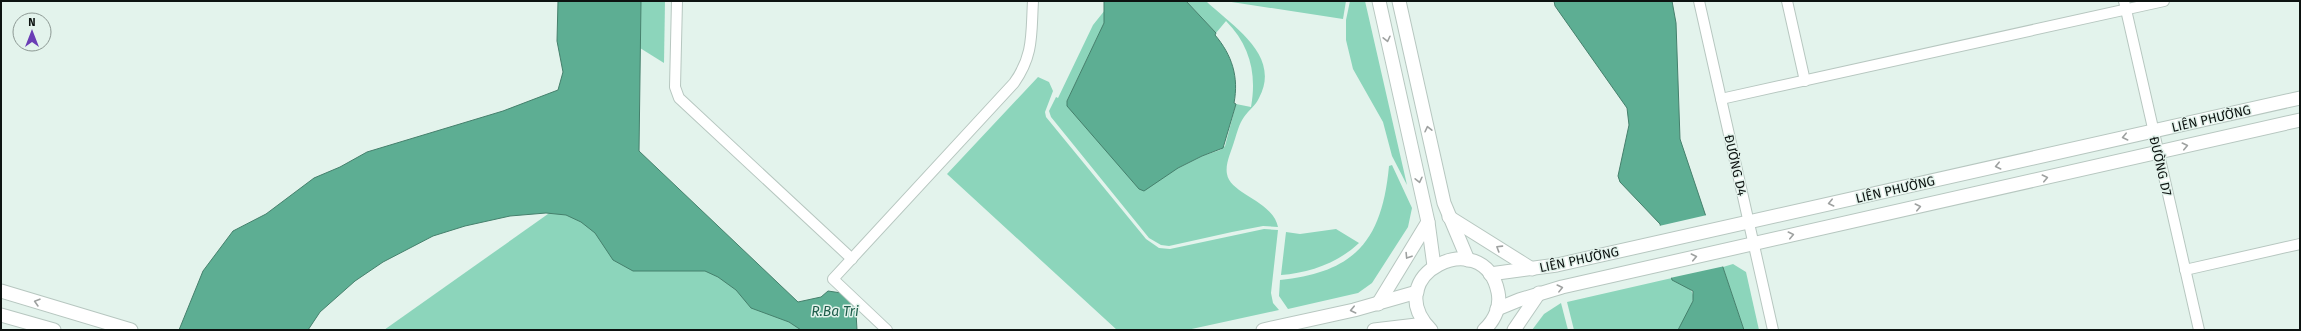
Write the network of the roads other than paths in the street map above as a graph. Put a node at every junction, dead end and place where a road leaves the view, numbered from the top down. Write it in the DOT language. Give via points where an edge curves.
graph roads {
  1 [pos="677,1"];
  2 [pos="1033,1"];
  3 [pos="1379,1"];
  4 [pos="1399,1"];
  5 [pos="1699,1"];
  6 [pos="1787,1"];
  7 [pos="2164,1"];
  8 [pos="2125,5"];
  9 [pos="1805,81"];
  10 [pos="2300,98"];
  11 [pos="1721,100"];
  12 [pos="2300,120"];
  13 [pos="2153,131"];
  14 [pos="1432,150"];
  15 [pos="2158,152"];
  16 [pos="1413,154"];
  17 [pos="1449,217"];
  18 [pos="1428,222"];
  19 [pos="1748,222"];
  20 [pos="1753,244"];
  21 [pos="2300,244"];
  22 [pos="852,259"];
  23 [pos="1468,260"];
  24 [pos="1434,266"];
  25 [pos="1532,269"];
  26 [pos="2185,270"];
  27 [pos="1490,274"];
  28 [pos="1,291"];
  29 [pos="1417,292"];
  30 [pos="1539,294"];
  31 [pos="1378,304"];
  32 [pos="1497,309"];
  33 [pos="1,314"];
  34 [pos="1428,327"];
  35 [pos="1381,329"];
  36 [pos="54,330"];
  37 [pos="131,330"];
  38 [pos="886,330"];
  39 [pos="1263,330"];
  40 [pos="1484,330"];
  41 [pos="1514,330"];
  42 [pos="1773,330"];
  43 [pos="2199,330"];
  1 -- 22 [label="street" via="675,87 680,98"];
  2 -- 22 [label="street" via="1030,49 1024,68 1014,83"];
  3 -- 16 [label="street, one-way"];
  14 -- 4 [label="street, one-way"];
  5 -- 11 [label="street, ĐƯỜNG D4"];
  6 -- 9 [label="street"];
  7 -- 8 [label="street"];
  8 -- 9 [label="street"];
  8 -- 13 [label="street, ĐƯỜNG D7"];
  9 -- 11 [label="street"];
  10 -- 13 [label="street, LIÊN PHƯỜNG"];
  11 -- 19 [label="street, ĐƯỜNG D4"];
  15 -- 12 [label="street, LIÊN PHƯỜNG, one-way"];
  13 -- 15 [label="street, ĐƯỜNG D7"];
  13 -- 19 [label="street, LIÊN PHƯỜNG, one-way"];
  14 -- 16 [label="street"];
  14 -- 17 [label="street"];
  20 -- 15 [label="street, LIÊN PHƯỜNG, one-way"];
  15 -- 26 [label="street, ĐƯỜNG D7"];
  16 -- 18 [label="street, one-way"];
  17 -- 23 [label="street"];
  25 -- 17 [label="street, one-way"];
  18 -- 24 [label="street"];
  18 -- 31 [label="street, one-way"];
  19 -- 20 [label="street, ĐƯỜNG D4"];
  19 -- 25 [label="street, LIÊN PHƯỜNG"];
  30 -- 20 [label="street, LIÊN PHƯỜNG, one-way"];
  20 -- 42 [label="street, ĐƯỜNG D4"];
  21 -- 26 [label="street"];
  22 -- 38 [label="street" via="833,279"];
  23 -- 24 [label="street" via="1448,260"];
  23 -- 27 [label="street" via="1480,265"];
  24 -- 29 [label="street" via="1423,277"];
  25 -- 27 [label="street, LIÊN PHƯỜNG"];
  26 -- 43 [label="street, ĐƯỜNG D7"];
  27 -- 32 [label="street" via="1498,293"];
  37 -- 28 [label="street, one-way"];
  29 -- 31 [label="street"];
  29 -- 34 [label="street" via="1418,309"];
  30 -- 32 [label="street, LIÊN PHƯỜNG"];
  30 -- 41 [label="street"];
  31 -- 39 [label="street, one-way"];
  32 -- 40 [label="street" via="1493,320"];
  33 -- 36 [label="street"];
  34 -- 35 [label="street"];
}
